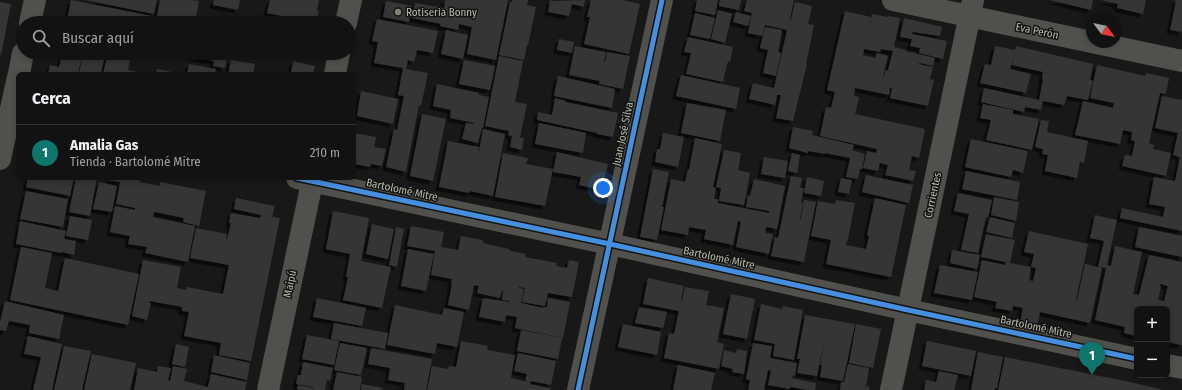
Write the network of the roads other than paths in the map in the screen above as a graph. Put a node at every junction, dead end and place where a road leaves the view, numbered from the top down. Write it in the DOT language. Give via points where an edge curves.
graph roads {
  1 [pos="34,0"];
  2 [pos="351,0"];
  3 [pos="662,0"];
  4 [pos="893,0"];
  5 [pos="972,8"];
  6 [pos="31,16"];
  7 [pos="348,16"];
  8 [pos="21,60"];
  9 [pos="338,60"];
  10 [pos="1182,61"];
  11 [pos="19,72"];
  12 [pos="335,72"];
  13 [pos="16,84"];
  14 [pos="9,116"];
  15 [pos="0,159"];
  16 [pos="307,180"];
  17 [pos="312,180"];
  18 [pos="610,244"];
  19 [pos="908,310"];
  20 [pos="1134,358"];
  21 [pos="1170,366"];
  22 [pos="1182,368"];
  23 [pos="268,390"];
  24 [pos="578,390"];
  25 [pos="891,390"];
  1 -- 6 [label="street"];
  2 -- 7 [label="street"];
  3 -- 18 [label="street, Juan José Silva"];
  4 -- 5 [label="street, Eva Perón"];
  5 -- 10 [label="street, Eva Perón"];
  5 -- 19 [label="street, Corrientes"];
  8 -- 11 [label="street"];
  9 -- 12 [label="street"];
  13 -- 14 [label="street"];
  14 -- 15 [label="street"];
  16 -- 23 [label="street, Maipú"];
  17 -- 18 [label="street, Bartolomé Mitre"];
  18 -- 19 [label="street, Bartolomé Mitre"];
  18 -- 24 [label="street, Juan José Silva"];
  19 -- 20 [label="street, Bartolomé Mitre"];
  19 -- 25 [label="street, Corrientes"];
  21 -- 22 [label="street"];
}
